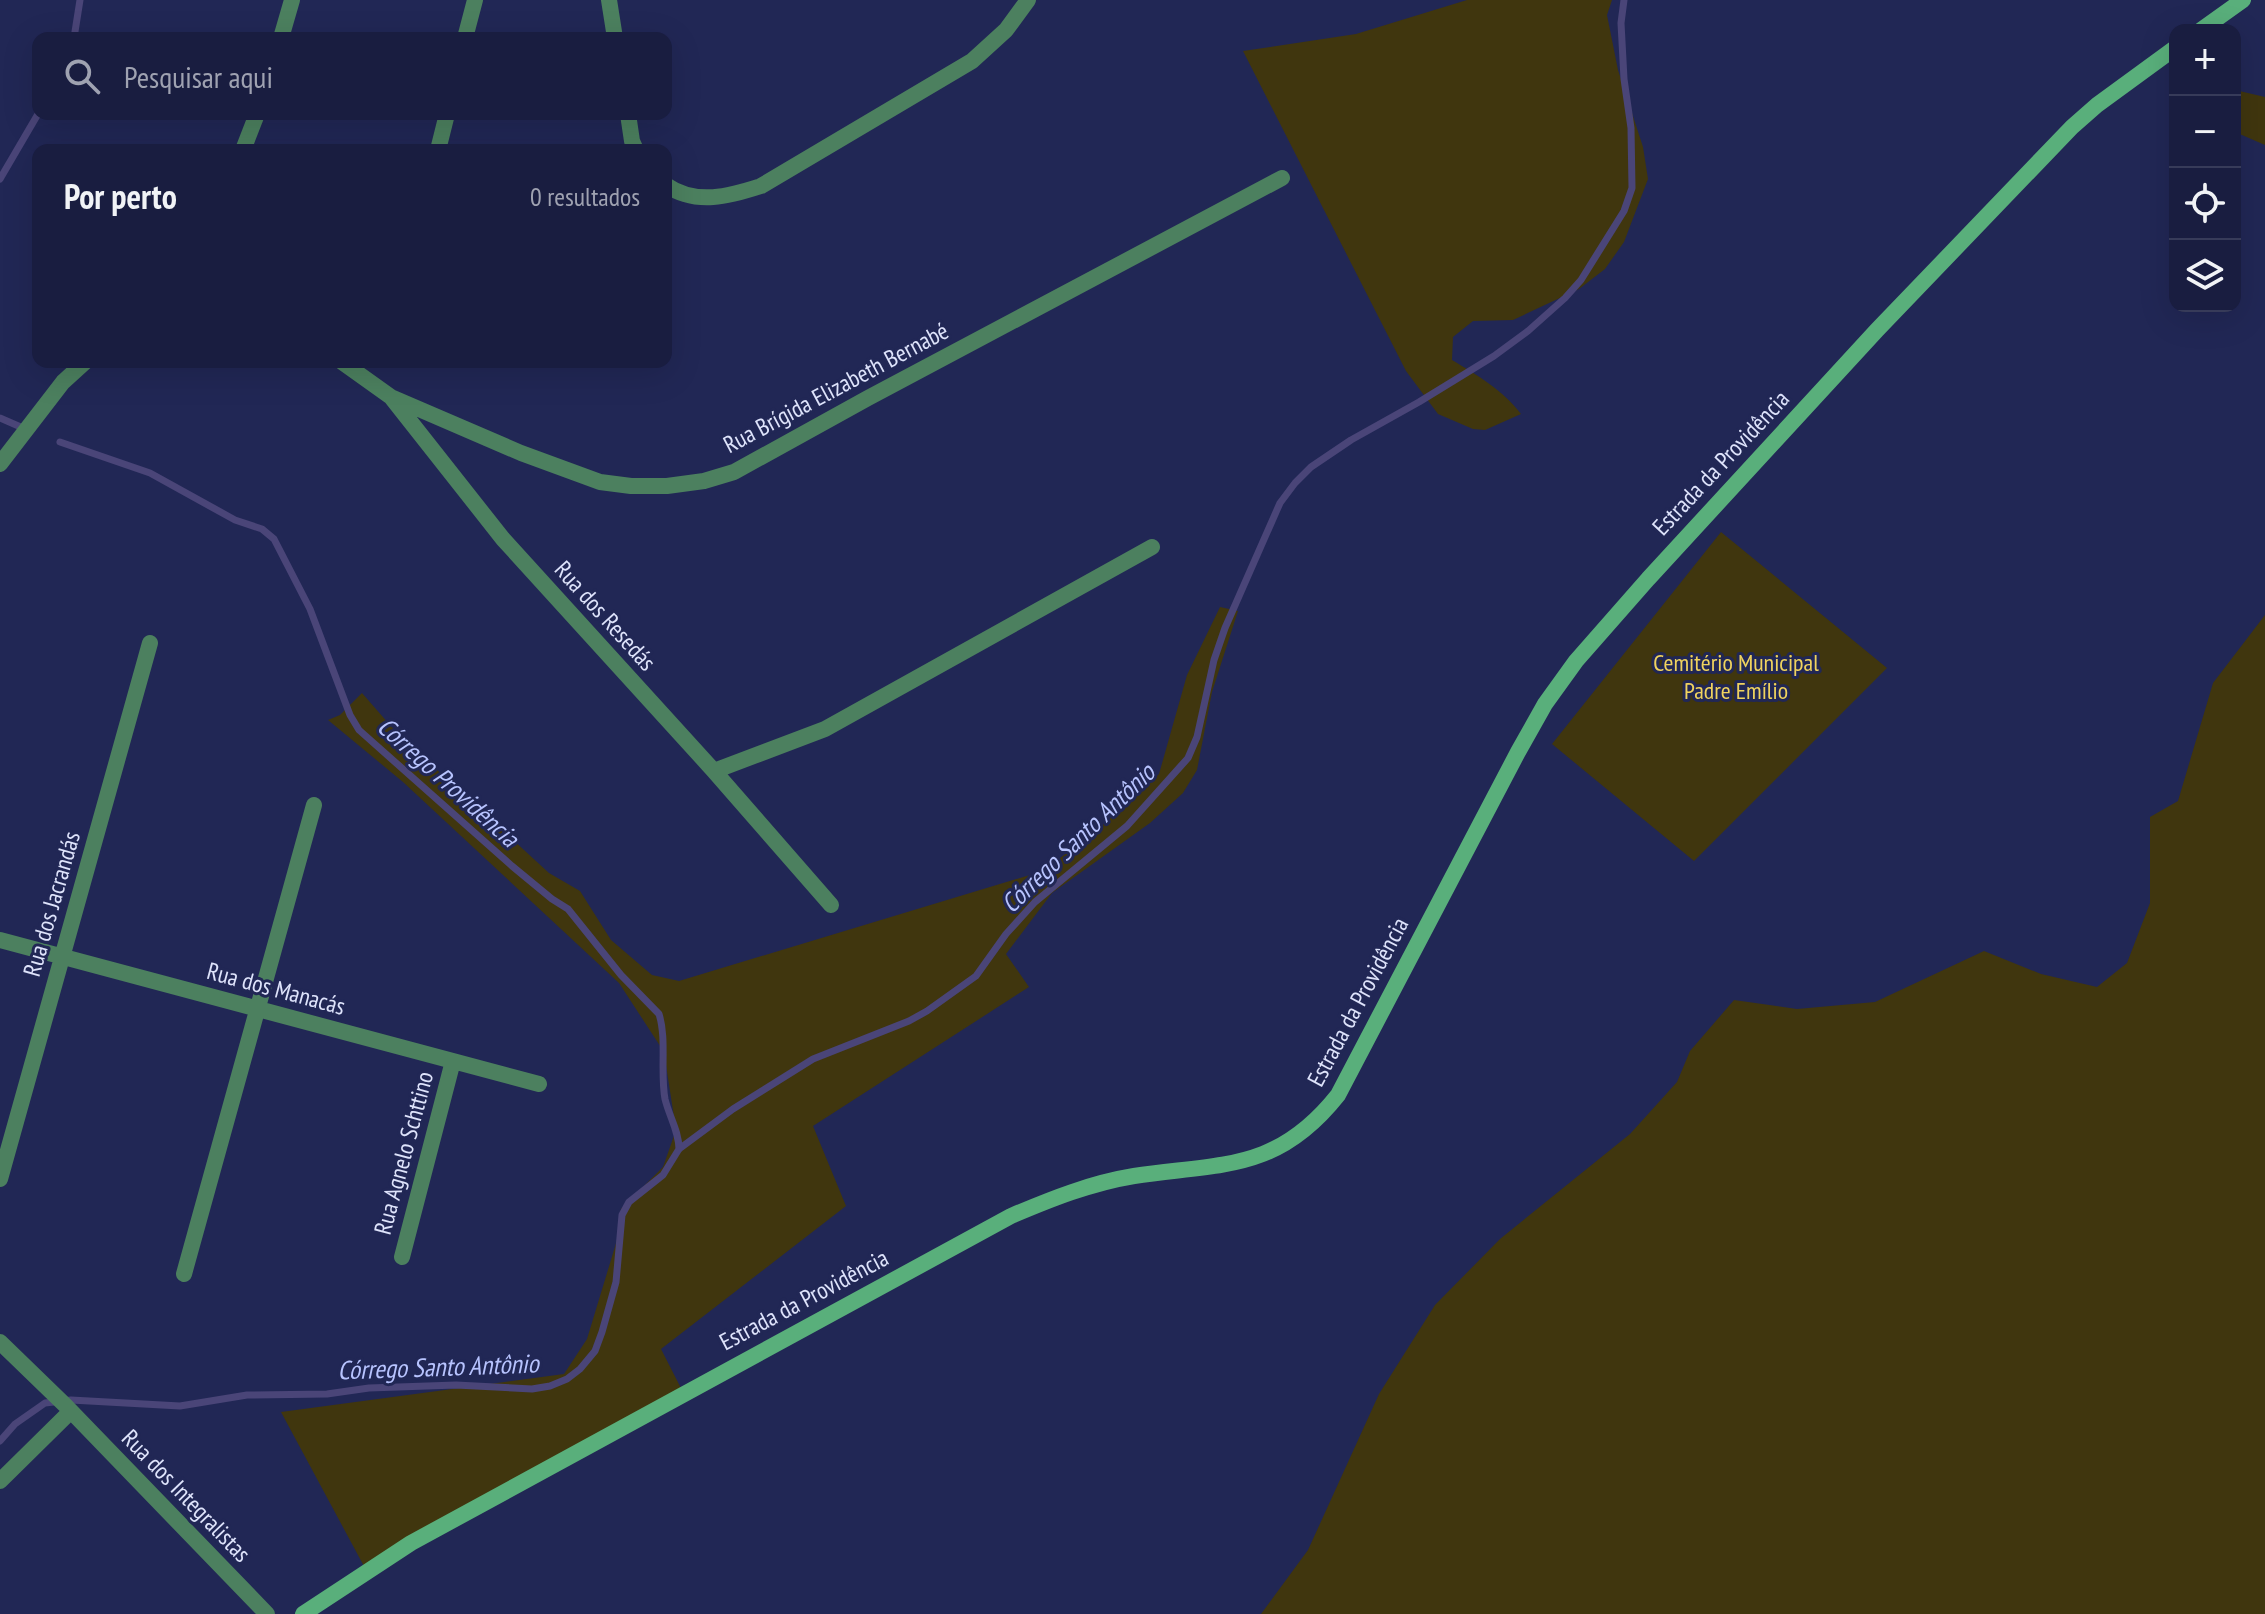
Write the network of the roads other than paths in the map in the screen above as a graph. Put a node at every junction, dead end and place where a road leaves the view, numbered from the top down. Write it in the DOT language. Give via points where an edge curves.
graph roads {
  1 [pos="292,0"];
  2 [pos="475,0"];
  3 [pos="609,0"];
  4 [pos="1028,0"];
  5 [pos="2243,0"];
  6 [pos="2209,24"];
  7 [pos="283,32"];
  8 [pos="467,32"];
  9 [pos="614,32"];
  10 [pos="2169,52"];
  11 [pos="255,120"];
  12 [pos="446,120"];
  13 [pos="629,120"];
  14 [pos="245,144"];
  15 [pos="440,144"];
  16 [pos="633,144"];
  17 [pos="1282,178"];
  18 [pos="672,189"];
  19 [pos="78,368"];
  20 [pos="350,368"];
  21 [pos="391,397"];
  22 [pos="0,464"];
  23 [pos="1152,547"];
  24 [pos="150,643"];
  25 [pos="714,771"];
  26 [pos="314,805"];
  27 [pos="831,905"];
  28 [pos="0,940"];
  29 [pos="62,956"];
  30 [pos="257,1008"];
  31 [pos="453,1061"];
  32 [pos="539,1084"];
  33 [pos="0,1179"];
  34 [pos="402,1257"];
  35 [pos="184,1274"];
  36 [pos="0,1342"];
  37 [pos="68,1408"];
  38 [pos="0,1481"];
  39 [pos="267,1614"];
  40 [pos="303,1614"];
  1 -- 7 [label="street"];
  2 -- 8 [label="street"];
  3 -- 9 [label="street"];
  4 -- 18 [label="street" via="1006,30 972,61 761,186 700,198"];
  5 -- 6 [label="street"];
  10 -- 40 [label="street, Estrada da Providência" via="2072,127 1877,330 1576,661 1518,752 1338,1095 1305,1132 1251,1159 1093,1185 1011,1216 411,1543"];
  11 -- 14 [label="street"];
  12 -- 15 [label="street"];
  13 -- 16 [label="street"];
  17 -- 21 [label="street, Rua Brígida Elizabeth Bernabé" via="734,472 704,481 667,486 600,482"];
  19 -- 22 [label="street"];
  20 -- 21 [label="street, Rua dos Resedás"];
  21 -- 25 [label="street, Rua dos Resedás" via="503,539"];
  23 -- 25 [label="street" via="825,729"];
  24 -- 29 [label="street, Rua dos Jacrandás"];
  25 -- 27 [label="street, Rua dos Resedás"];
  26 -- 30 [label="street"];
  28 -- 29 [label="street, Rua dos Manacás"];
  29 -- 30 [label="street, Rua dos Manacás"];
  29 -- 33 [label="street, Rua dos Jacrandás"];
  30 -- 31 [label="street, Rua dos Manacás"];
  30 -- 35 [label="street"];
  31 -- 32 [label="street, Rua dos Manacás"];
  31 -- 34 [label="street, Rua Agnelo Schttino"];
  36 -- 37 [label="street"];
  37 -- 38 [label="street"];
  37 -- 39 [label="street, Rua dos Integralistas"];
}
